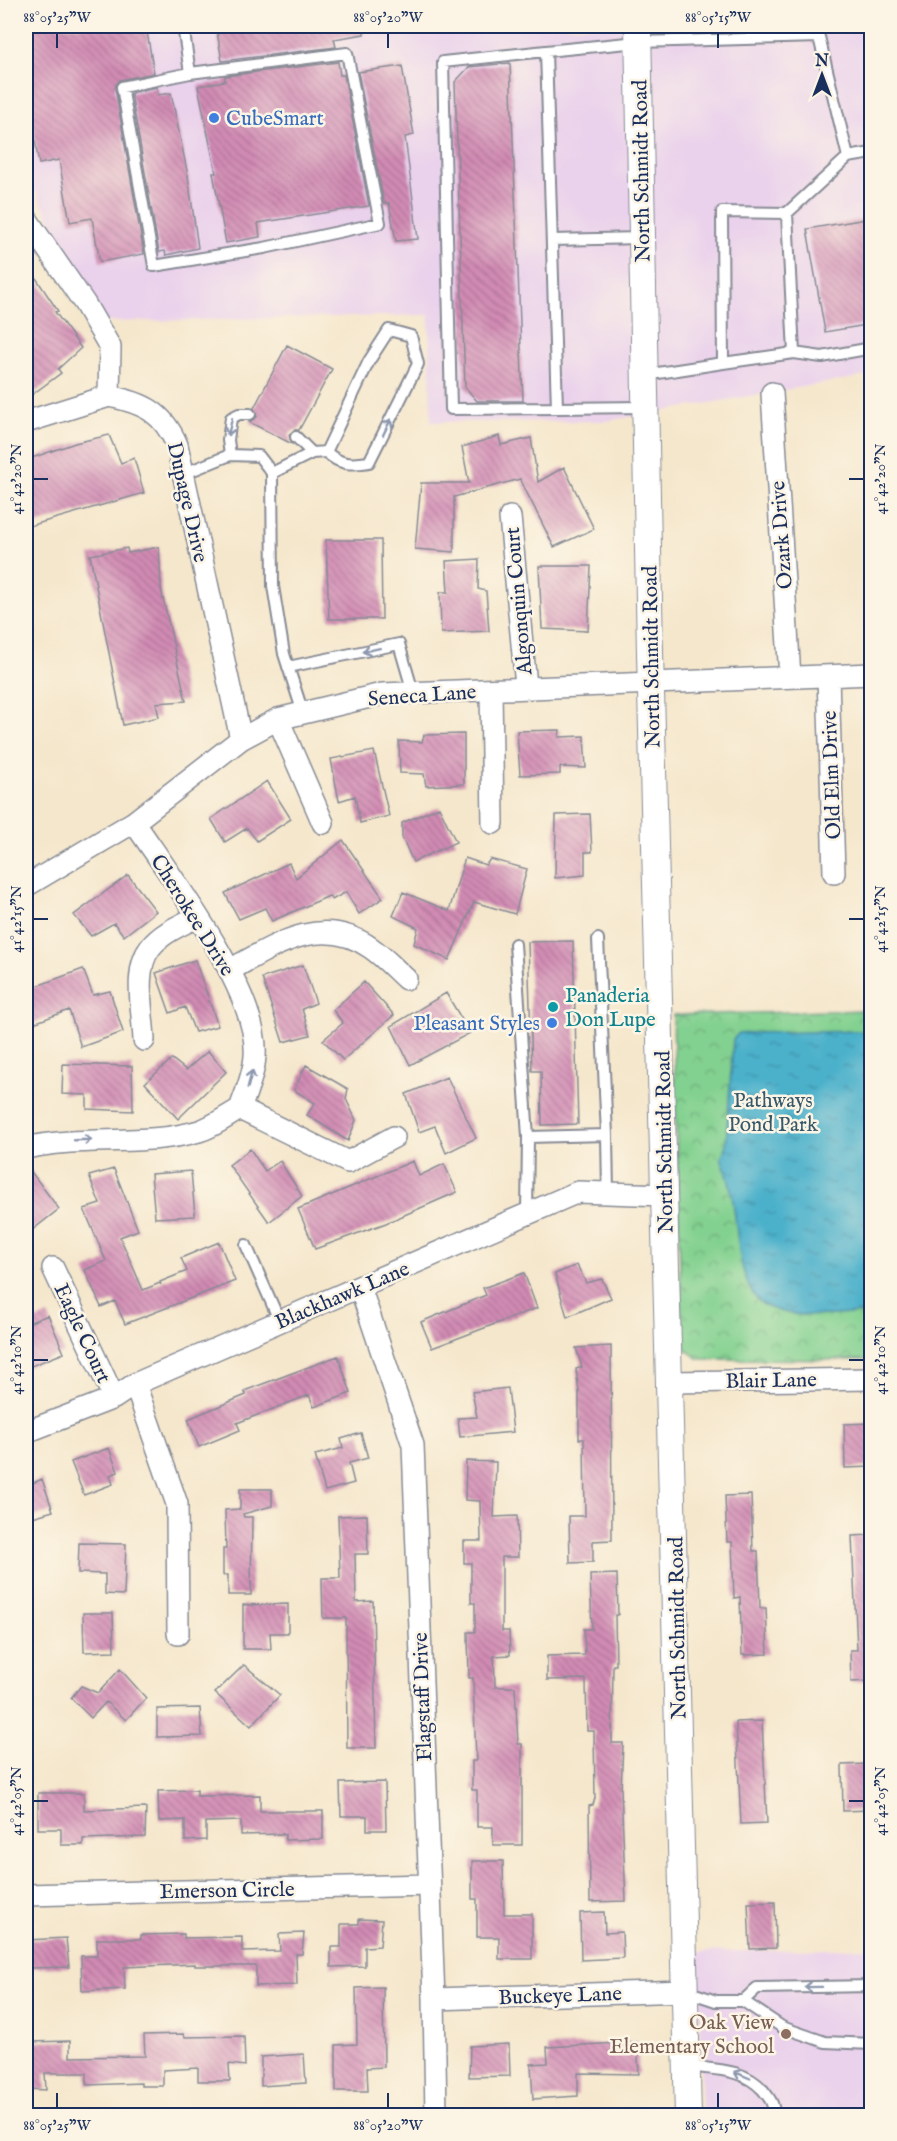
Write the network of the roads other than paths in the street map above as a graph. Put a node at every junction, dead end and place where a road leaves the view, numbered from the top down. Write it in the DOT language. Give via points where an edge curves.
graph roads {
  1 [pos="183,26"];
  2 [pos="820,31"];
  3 [pos="638,34"];
  4 [pos="546,51"];
  5 [pos="190,73"];
  6 [pos="872,153"];
  7 [pos="849,157"];
  8 [pos="787,213"];
  9 [pos="26,218"];
  10 [pos="642,238"];
  11 [pos="552,240"];
  12 [pos="872,348"];
  13 [pos="794,353"];
  14 [pos="723,363"];
  15 [pos="645,375"];
  16 [pos="772,393"];
  17 [pos="109,396"];
  18 [pos="645,407"];
  19 [pos="556,408"];
  20 [pos="250,414"];
  21 [pos="26,422"];
  22 [pos="296,437"];
  23 [pos="326,452"];
  24 [pos="312,453"];
  25 [pos="230,455"];
  26 [pos="272,472"];
  27 [pos="183,474"];
  28 [pos="510,517"];
  29 [pos="288,667"];
  30 [pos="872,674"];
  31 [pos="828,676"];
  32 [pos="789,677"];
  33 [pos="651,682"];
  34 [pos="526,686"];
  35 [pos="491,690"];
  36 [pos="413,692"];
  37 [pos="303,713"];
  38 [pos="278,719"];
  39 [pos="241,739"];
  40 [pos="134,822"];
  41 [pos="324,823"];
  42 [pos="493,823"];
  43 [pos="834,873"];
  44 [pos="26,886"];
  45 [pos="197,917"];
  46 [pos="598,939"];
  47 [pos="515,944"];
  48 [pos="230,970"];
  49 [pos="406,979"];
  50 [pos="144,1040"];
  51 [pos="240,1109"];
  52 [pos="607,1135"];
  53 [pos="394,1137"];
  54 [pos="528,1137"];
  55 [pos="26,1148"];
  56 [pos="608,1193"];
  57 [pos="665,1195"];
  58 [pos="527,1214"];
  59 [pos="246,1245"];
  60 [pos="53,1268"];
  61 [pos="360,1287"];
  62 [pos="280,1322"];
  63 [pos="872,1379"];
  64 [pos="671,1382"];
  65 [pos="135,1384"];
  66 [pos="114,1398"];
  67 [pos="26,1432"];
  68 [pos="178,1634"];
  69 [pos="428,1885"];
  70 [pos="26,1895"];
  71 [pos="872,1986"];
  72 [pos="686,1991"];
  73 [pos="434,1999"];
  74 [pos="743,2001"];
  75 [pos="872,2044"];
  76 [pos="687,2066"];
  77 [pos="435,2115"];
  78 [pos="688,2115"];
  79 [pos="774,2115"];
  1 -- 5 [label="lane"];
  2 -- 3 [label="lane"];
  2 -- 7 [label="lane"];
  3 -- 4 [label="lane"];
  3 -- 10 [label="street, North Schmidt Road"];
  4 -- 11 [label="lane"];
  4 -- 19 [label="lane" via="443,62 451,409"];
  5 -- 5 [label="lane" via="122,87 154,266 380,223 346,53"];
  6 -- 7 [label="lane"];
  7 -- 8 [label="lane"];
  8 -- 13 [label="lane"];
  8 -- 14 [label="lane" via="722,212"];
  9 -- 17 [label="street" via="110,347"];
  10 -- 11 [label="lane"];
  10 -- 15 [label="street, North Schmidt Road"];
  11 -- 19 [label="lane"];
  12 -- 13 [label="lane" via="822,357"];
  13 -- 14 [label="lane"];
  14 -- 15 [label="lane"];
  15 -- 18 [label="street, North Schmidt Road"];
  16 -- 32 [label="street, Ozark Drive"];
  17 -- 21 [label="street"];
  17 -- 27 [label="street, Dupage Drive" via="132,400 154,412 168,426"];
  18 -- 19 [label="lane"];
  18 -- 33 [label="street, North Schmidt Road"];
  20 -- 25 [label="lane, one-way" via="231,418"];
  22 -- 24 [label="lane"];
  23 -- 23 [label="lane, one-way" via="350,465 369,462 418,364 411,336 389,330 369,361"];
  23 -- 24 [label="lane"];
  24 -- 26 [label="lane"];
  25 -- 26 [label="lane" via="259,456"];
  25 -- 27 [label="lane"];
  26 -- 29 [label="lane" via="273,586"];
  27 -- 39 [label="street, Dupage Drive"];
  28 -- 34 [label="street, Algonquin Court"];
  36 -- 29 [label="lane, one-way" via="399,644"];
  29 -- 37 [label="lane"];
  30 -- 31 [label="street, Seneca Lane"];
  31 -- 32 [label="street, Seneca Lane"];
  31 -- 43 [label="street, Old Elm Drive"];
  32 -- 33 [label="street, Seneca Lane"];
  33 -- 34 [label="street, Seneca Lane"];
  33 -- 57 [label="street, North Schmidt Road"];
  34 -- 35 [label="street, Seneca Lane"];
  35 -- 36 [label="street, Seneca Lane"];
  35 -- 42 [label="street"];
  36 -- 37 [label="street, Seneca Lane" via="382,694"];
  37 -- 38 [label="street, Seneca Lane"];
  38 -- 39 [label="street, Seneca Lane"];
  38 -- 41 [label="street"];
  39 -- 40 [label="street, Seneca Lane"];
  40 -- 44 [label="street, Seneca Lane"];
  40 -- 45 [label="street, Cherokee Drive"];
  45 -- 48 [label="street, Cherokee Drive"];
  45 -- 50 [label="street" via="166,933 150,947 143,960"];
  46 -- 52 [label="lane"];
  47 -- 54 [label="lane"];
  48 -- 49 [label="street" via="279,942 307,933 334,932 370,947"];
  51 -- 48 [label="street, Cherokee Drive, one-way" via="255,1057 254,1034"];
  51 -- 53 [label="street" via="348,1162"];
  55 -- 51 [label="street, one-way" via="55,1141 174,1137 202,1130"];
  52 -- 54 [label="lane"];
  52 -- 56 [label="lane"];
  54 -- 58 [label="lane"];
  56 -- 57 [label="street, Blackhawk Lane"];
  56 -- 58 [label="street, Blackhawk Lane" via="578,1192"];
  57 -- 64 [label="street, North Schmidt Road"];
  58 -- 61 [label="street, Blackhawk Lane"];
  59 -- 62 [label="lane"];
  60 -- 66 [label="street, Eagle Court"];
  61 -- 62 [label="street, Blackhawk Lane"];
  61 -- 69 [label="street, Flagstaff Drive" via="413,1445"];
  62 -- 65 [label="street, Blackhawk Lane"];
  63 -- 64 [label="street, Blair Lane"];
  64 -- 72 [label="street, North Schmidt Road"];
  65 -- 66 [label="street, Blackhawk Lane"];
  65 -- 68 [label="street" via="177,1504"];
  66 -- 67 [label="street, Blackhawk Lane"];
  69 -- 70 [label="street, Emerson Circle"];
  69 -- 73 [label="street, Flagstaff Drive"];
  71 -- 74 [label="lane, one-way" via="757,1988"];
  72 -- 73 [label="street, Buckeye Lane"];
  72 -- 74 [label="lane" via="716,2001"];
  72 -- 76 [label="street, North Schmidt Road"];
  73 -- 77 [label="street, Flagstaff Drive"];
  74 -- 75 [label="lane" via="782,2026 825,2042"];
  76 -- 78 [label="street, North Schmidt Road"];
  79 -- 76 [label="lane, one-way" via="774,2103 753,2079 733,2071"];
}
